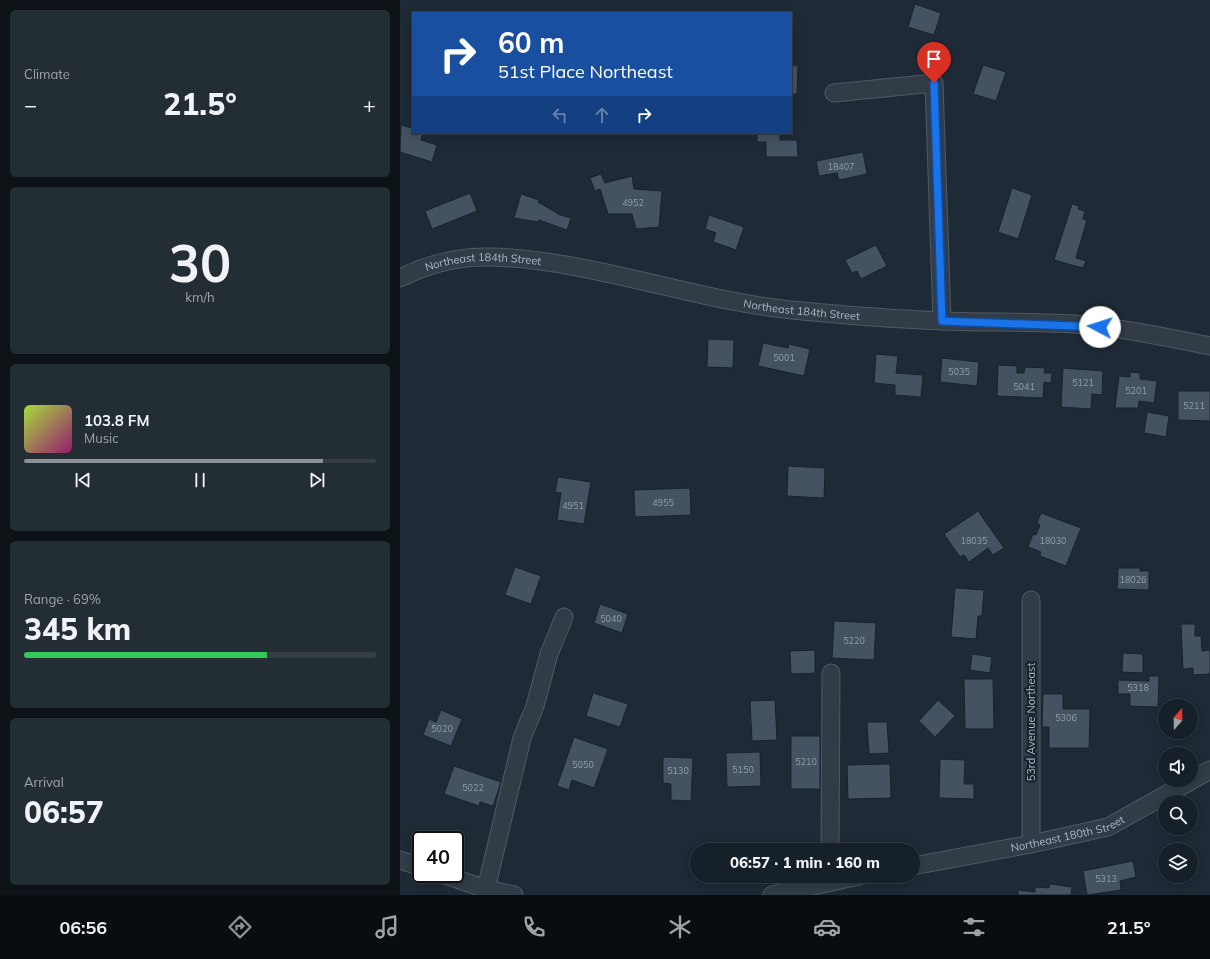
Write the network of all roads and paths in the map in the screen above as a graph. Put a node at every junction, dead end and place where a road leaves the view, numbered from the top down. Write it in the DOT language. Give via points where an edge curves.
graph roads {
  1 [pos="834,93"];
  2 [pos="400,278"];
  3 [pos="942,321"];
  4 [pos="1210,346"];
  5 [pos="1031,600"];
  6 [pos="564,617"];
  7 [pos="831,673"];
  8 [pos="1210,770"];
  9 [pos="830,843"];
  10 [pos="1031,844"];
  11 [pos="400,860"];
  12 [pos="412,864"];
  13 [pos="920,865"];
  14 [pos="464,882"];
  15 [pos="815,883"];
  16 [pos="486,889"];
  17 [pos="514,895"];
  18 [pos="772,895"];
  1 -- 3 [label="street" via="934,83"];
  2 -- 3 [label="street, Northeast 184th Street" via="416,270 456,258 530,259 790,310"];
  3 -- 4 [label="street, Northeast 184th Street" via="1087,325"];
  5 -- 10 [label="street, 53rd Avenue Northeast"];
  6 -- 16 [label="street" via="549,654 535,706 522,738"];
  7 -- 9 [label="street"];
  8 -- 10 [label="street, Northeast 180th Street" via="1108,827"];
  10 -- 13 [label="street, Northeast 180th Street"];
  11 -- 12 [label="street"];
  14 -- 16 [label="street"];
  15 -- 18 [label="street"];
  16 -- 17 [label="street"];
}
